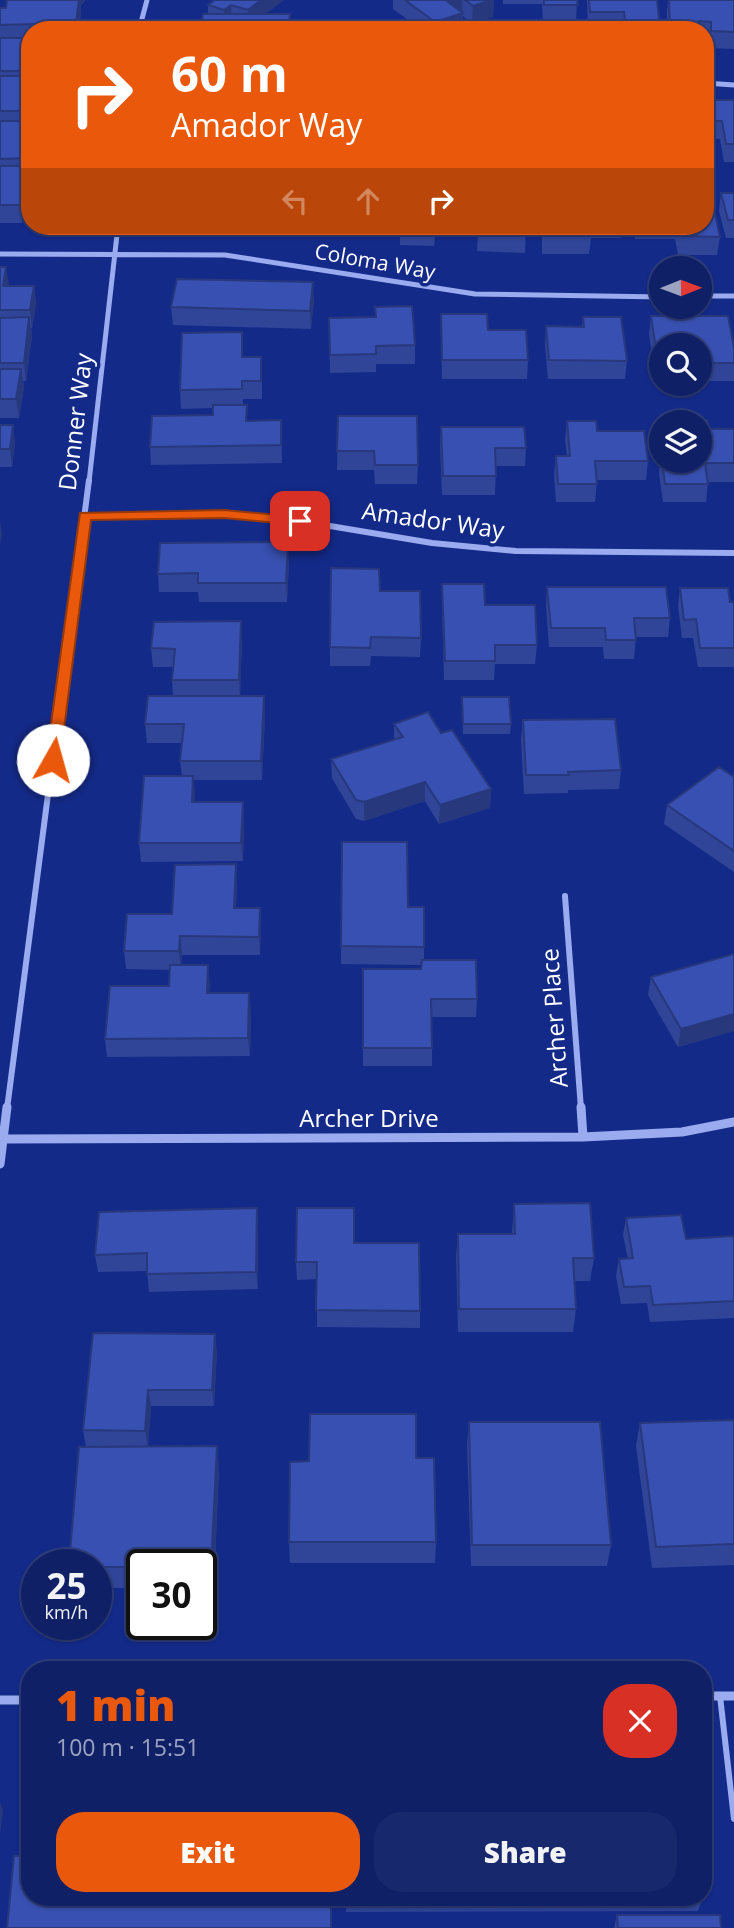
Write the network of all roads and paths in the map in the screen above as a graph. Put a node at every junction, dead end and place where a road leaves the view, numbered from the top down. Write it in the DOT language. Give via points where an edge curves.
graph roads {
  1 [pos="147,0"];
  2 [pos="141,21"];
  3 [pos="714,84"];
  4 [pos="734,85"];
  5 [pos="117,235"];
  6 [pos="0,254"];
  7 [pos="115,254"];
  8 [pos="712,296"];
  9 [pos="734,296"];
  10 [pos="649,297"];
  11 [pos="85,516"];
  12 [pos="734,553"];
  13 [pos="565,896"];
  14 [pos="734,1122"];
  15 [pos="583,1138"];
  16 [pos="3,1139"];
  17 [pos="0,1164"];
  18 [pos="712,1696"];
  19 [pos="720,1696"];
  20 [pos="734,1696"];
  21 [pos="0,1700"];
  22 [pos="21,1700"];
  23 [pos="734,1819"];
  1 -- 2 [label="street"];
  3 -- 4 [label="street"];
  5 -- 7 [label="street, Donner Way"];
  6 -- 7 [label="street, Coloma Way"];
  7 -- 10 [label="street, Coloma Way" via="237,256 475,294"];
  7 -- 11 [label="street, Donner Way"];
  8 -- 9 [label="street"];
  11 -- 12 [label="street, Amador Way" via="276,517 402,540 555,554"];
  11 -- 16 [label="street, Donner Way"];
  13 -- 15 [label="street, Archer Place"];
  14 -- 15 [label="street, Archer Drive" via="682,1132"];
  15 -- 16 [label="street, Archer Drive"];
  16 -- 17 [label="street, Donner Way"];
  18 -- 19 [label="street"];
  19 -- 20 [label="street"];
  19 -- 23 [label="lane"];
  21 -- 22 [label="street"];
}
